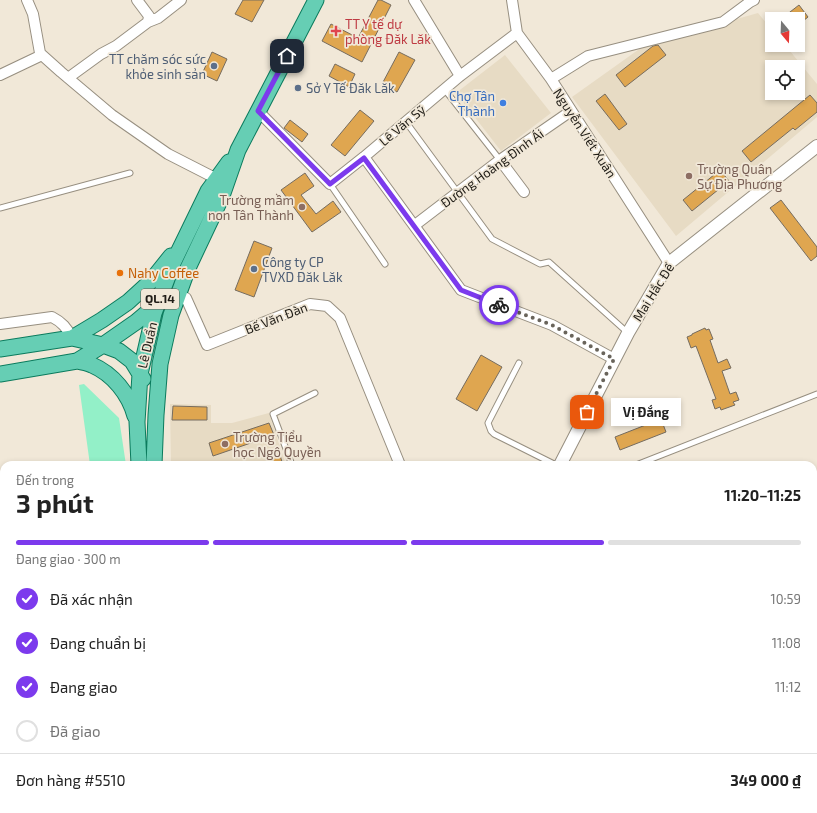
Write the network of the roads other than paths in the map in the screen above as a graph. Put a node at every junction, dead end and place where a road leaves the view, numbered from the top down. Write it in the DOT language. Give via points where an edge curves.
graph roads {
  1 [pos="27,0"];
  2 [pos="137,0"];
  3 [pos="181,0"];
  4 [pos="316,0"];
  5 [pos="414,0"];
  6 [pos="513,0"];
  7 [pos="754,0"];
  8 [pos="148,22"];
  9 [pos="517,33"];
  10 [pos="42,55"];
  11 [pos="0,75"];
  12 [pos="460,76"];
  13 [pos="68,78"];
  14 [pos="551,79"];
  15 [pos="445,90"];
  16 [pos="258,111"];
  17 [pos="570,111"];
  18 [pos="406,122"];
  19 [pos="817,146"];
  20 [pos="238,150"];
  21 [pos="364,158"];
  22 [pos="500,160"];
  23 [pos="130,173"];
  24 [pos="217,179"];
  25 [pos="330,184"];
  26 [pos="524,192"];
  27 [pos="458,193"];
  28 [pos="0,208"];
  29 [pos="415,225"];
  30 [pos="184,240"];
  31 [pos="669,262"];
  32 [pos="385,264"];
  33 [pos="188,268"];
  34 [pos="178,295"];
  35 [pos="160,297"];
  36 [pos="2,321"];
  37 [pos="628,333"];
  38 [pos="72,338"];
  39 [pos="103,345"];
  40 [pos="0,349"];
  41 [pos="614,359"];
  42 [pos="77,361"];
  43 [pos="519,363"];
  44 [pos="0,374"];
  45 [pos="140,374"];
  46 [pos="315,393"];
  47 [pos="817,394"];
  48 [pos="156,415"];
  49 [pos="137,422"];
  50 [pos="139,461"];
  51 [pos="154,461"];
  52 [pos="290,461"];
  53 [pos="395,461"];
  54 [pos="548,461"];
  55 [pos="562,461"];
  56 [pos="646,461"];
  1 -- 10 [label="street" via="33,14"];
  2 -- 8 [label="street" via="149,16"];
  3 -- 8 [label="street" via="158,18"];
  4 -- 16 [label="main road, Lê Duẩn / QL.14"];
  5 -- 12 [label="street"];
  6 -- 9 [label="street, Nguyễn Viết Xuân"];
  7 -- 14 [label="street" via="723,22 588,56"];
  8 -- 13 [label="street"];
  9 -- 12 [label="street, Lê Văn Sỹ"];
  9 -- 14 [label="street, Nguyễn Viết Xuân"];
  10 -- 11 [label="street"];
  10 -- 13 [label="street"];
  12 -- 15 [label="street, Lê Văn Sỹ"];
  13 -- 24 [label="street" via="112,115 168,154"];
  14 -- 17 [label="street, Nguyễn Viết Xuân"];
  15 -- 18 [label="street, Lê Văn Sỹ"];
  15 -- 22 [label="lane"];
  16 -- 20 [label="main road, Lê Duẩn / QL.14"];
  16 -- 25 [label="street"];
  17 -- 22 [label="street, Đường Hoàng Đình Ái"];
  17 -- 31 [label="street, Nguyễn Viết Xuân"];
  18 -- 21 [label="street, Lê Văn Sỹ"];
  18 -- 27 [label="lane"];
  19 -- 31 [label="street, Mai Hắc Đế"];
  20 -- 24 [label="main road, Lê Duẩn / QL.14"];
  20 -- 33 [label="main road, Lê Duẩn / QL.14" via="222,196"];
  21 -- 25 [label="street, Lê Văn Sỹ"];
  21 -- 29 [label="street"];
  22 -- 26 [label="street"];
  22 -- 27 [label="street, Đường Hoàng Đình Ái"];
  23 -- 28 [label="lane"];
  24 -- 30 [label="main road, Lê Duẩn / QL.14" via="208,191"];
  25 -- 32 [label="lane"];
  27 -- 29 [label="street, Đường Hoàng Đình Ái"];
  27 -- 37 [label="lane" via="492,239 540,264 549,262"];
  29 -- 41 [label="street" via="461,290 552,325"];
  30 -- 35 [label="main road, Lê Duẩn / QL.14"];
  30 -- 38 [label="main road" via="151,281 134,297"];
  31 -- 37 [label="street, Mai Hắc Đế"];
  33 -- 34 [label="main road, Lê Duẩn / QL.14"];
  33 -- 35 [label="main road"];
  34 -- 48 [label="main road, Lê Duẩn / QL.14" via="160,364"];
  34 -- 53 [label="street, Bế Văn Đàn" via="186,298 207,345 310,304 327,306 340,318"];
  35 -- 39 [label="main road" via="136,322"];
  35 -- 45 [label="main road, Lê Duẩn / QL.14"];
  36 -- 38 [label="street" via="52,317 67,328"];
  37 -- 41 [label="street, Mai Hắc Đế"];
  38 -- 39 [label="main road"];
  38 -- 40 [label="main road"];
  38 -- 42 [label="main road"];
  39 -- 42 [label="main road"];
  39 -- 45 [label="main road" via="119,351 132,361"];
  41 -- 55 [label="street, Mai Hắc Đế"];
  42 -- 44 [label="main road"];
  42 -- 49 [label="main road" via="105,373 118,384 128,396"];
  43 -- 54 [label="lane" via="488,423 489,428 494,434"];
  45 -- 48 [label="main road" via="151,395"];
  45 -- 49 [label="main road, Lê Duẩn / QL.14"];
  46 -- 52 [label="lane" via="272,414"];
  47 -- 56 [label="lane"];
  48 -- 51 [label="main road, Lê Duẩn / QL.14"];
  49 -- 50 [label="main road, Lê Duẩn / QL.14"];
}
